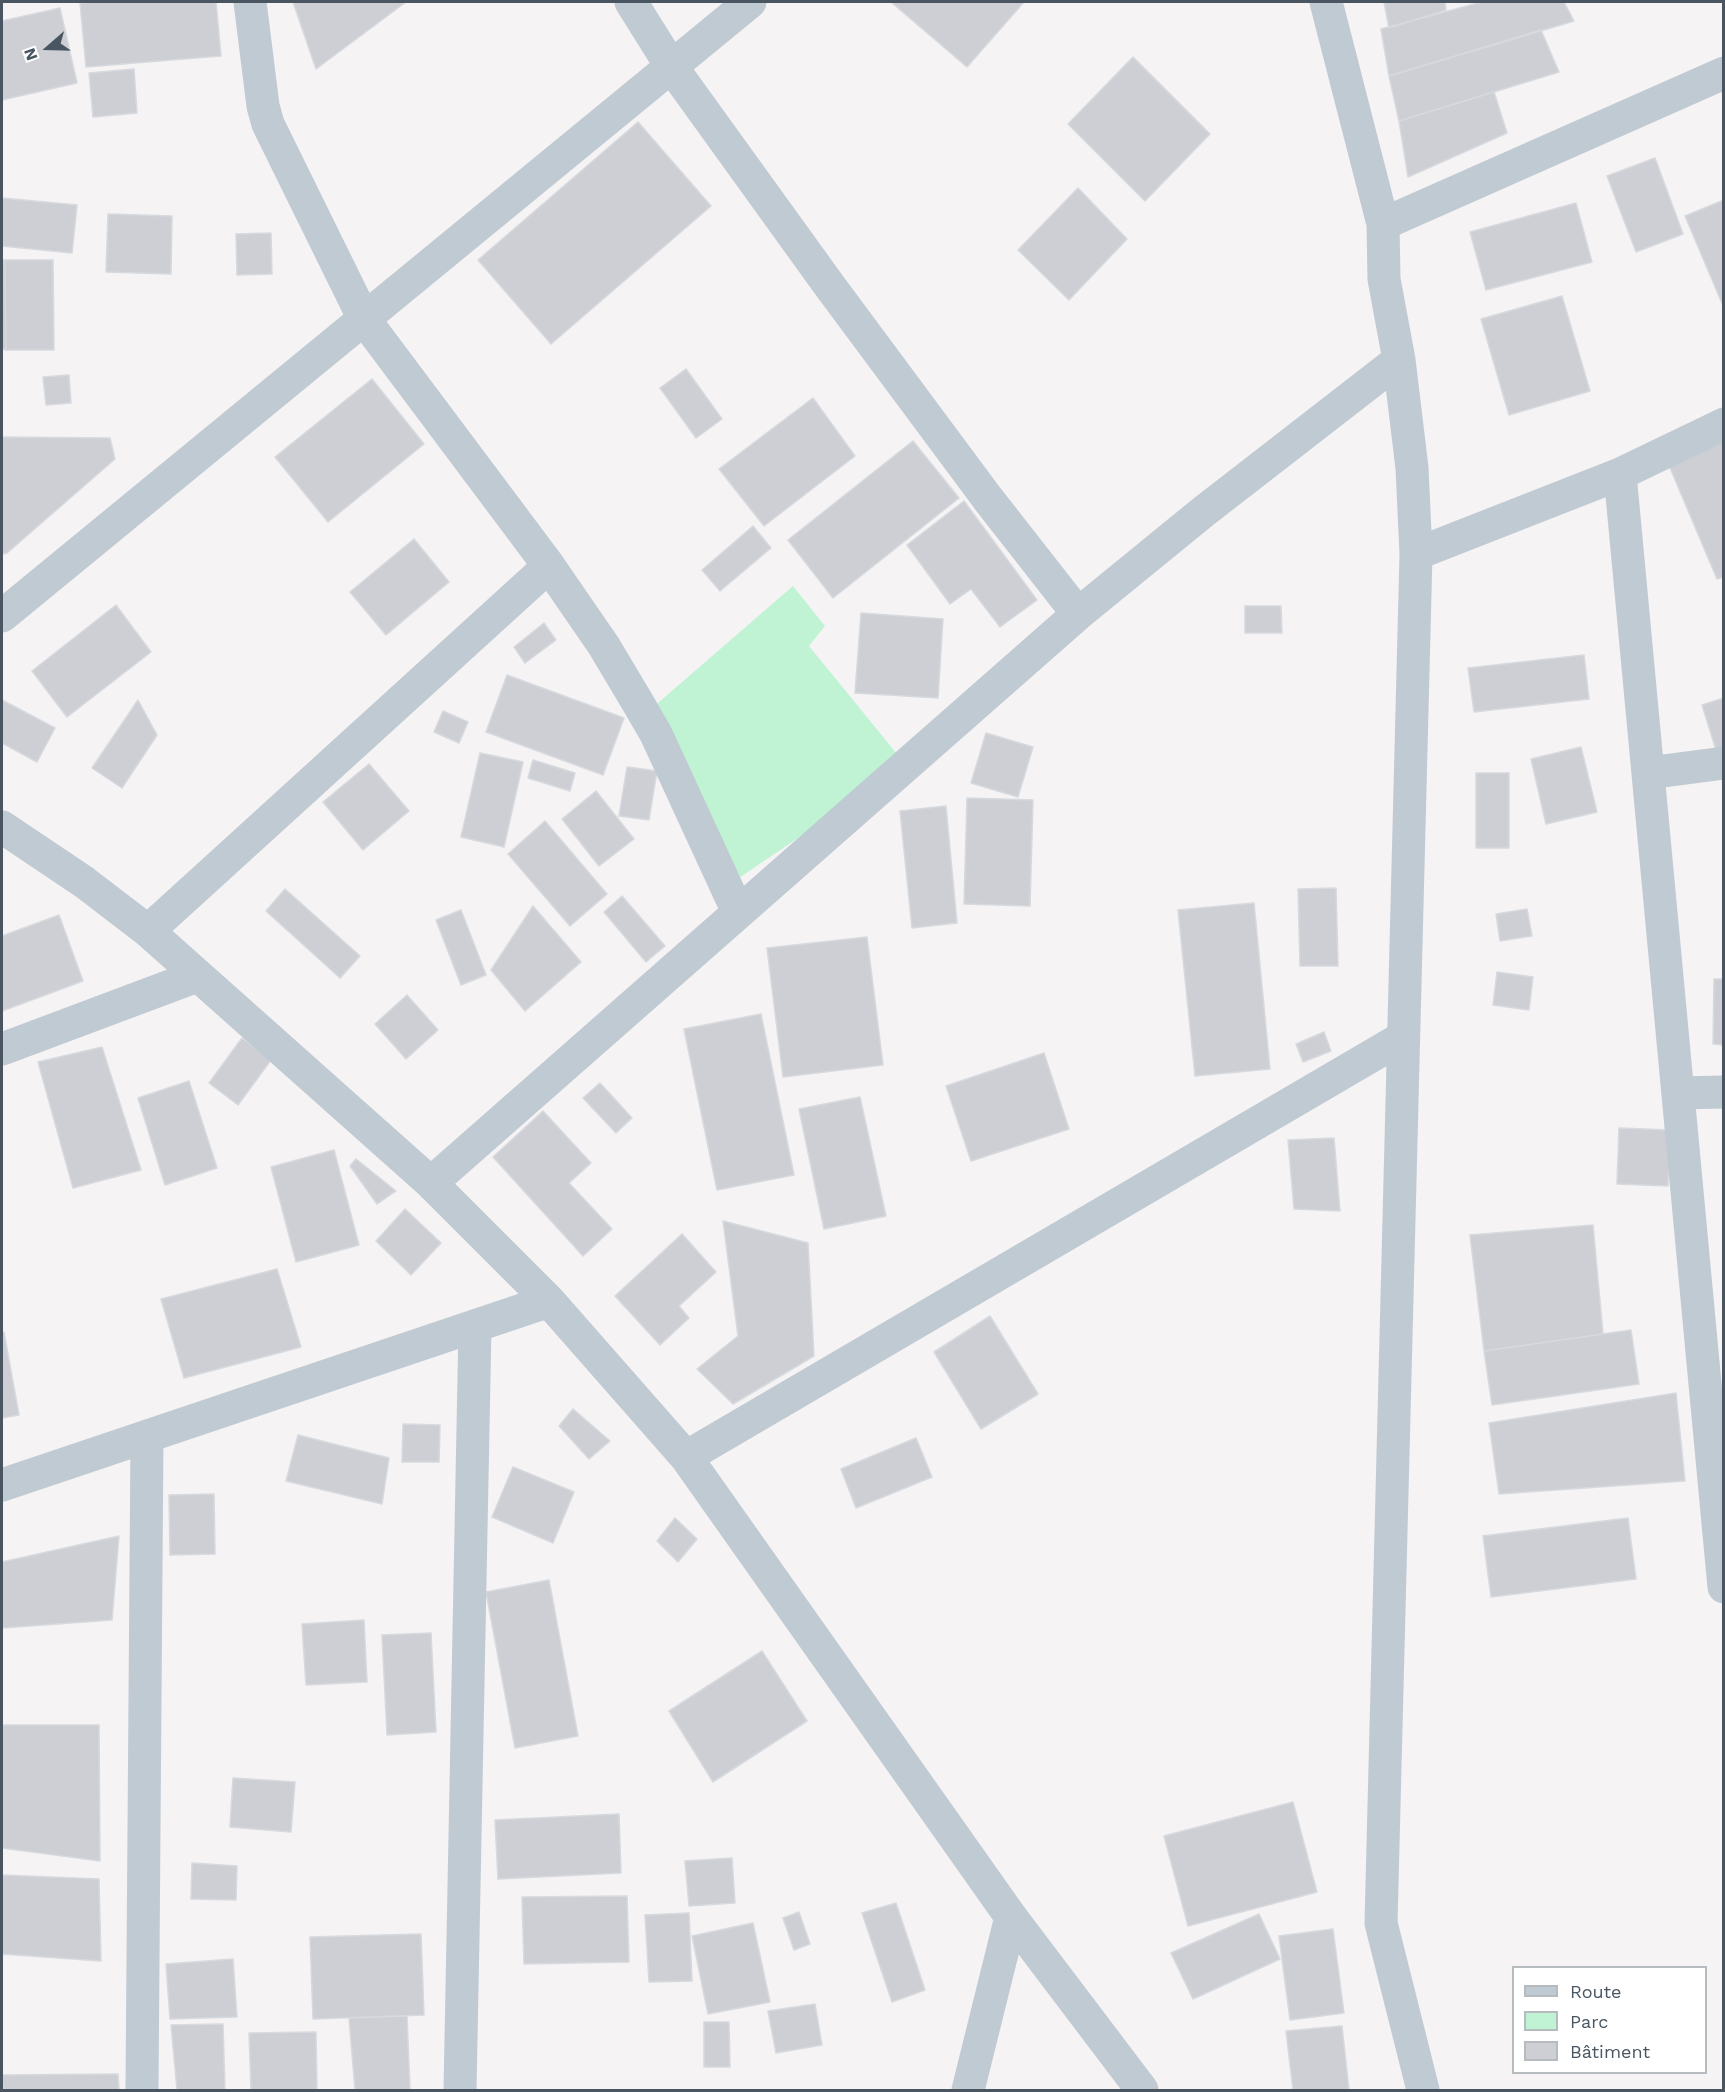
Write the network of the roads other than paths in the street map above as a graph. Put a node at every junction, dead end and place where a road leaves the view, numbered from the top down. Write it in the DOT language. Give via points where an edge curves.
graph roads {
  1 [pos="250,2"];
  2 [pos="631,2"];
  3 [pos="750,2"];
  4 [pos="1326,2"];
  5 [pos="671,66"];
  6 [pos="1724,73"];
  7 [pos="1383,224"];
  8 [pos="364,319"];
  9 [pos="1399,360"];
  10 [pos="1724,424"];
  11 [pos="1620,474"];
  12 [pos="1416,554"];
  13 [pos="549,566"];
  14 [pos="1078,614"];
  15 [pos="2,616"];
  16 [pos="1724,763"];
  17 [pos="1648,773"];
  18 [pos="2,826"];
  19 [pos="738,912"];
  20 [pos="148,931"];
  21 [pos="197,976"];
  22 [pos="1402,1038"];
  23 [pos="2,1049"];
  24 [pos="1724,1092"];
  25 [pos="1678,1093"];
  26 [pos="430,1183"];
  27 [pos="549,1301"];
  28 [pos="475,1326"];
  29 [pos="1715,1408"];
  30 [pos="147,1436"];
  31 [pos="686,1457"];
  32 [pos="2,1485"];
  33 [pos="1724,1587"];
  34 [pos="1011,1917"];
  35 [pos="142,2091"];
  36 [pos="460,2091"];
  37 [pos="968,2091"];
  38 [pos="1142,2091"];
  39 [pos="1423,2091"];
  1 -- 8 [label="street" via="268,124"];
  2 -- 5 [label="street"];
  3 -- 5 [label="street"];
  4 -- 7 [label="street"];
  5 -- 8 [label="street"];
  5 -- 14 [label="street" via="891,369"];
  6 -- 7 [label="street"];
  7 -- 9 [label="street" via="1384,279"];
  8 -- 13 [label="street"];
  8 -- 15 [label="street"];
  9 -- 12 [label="street" via="1412,468"];
  9 -- 14 [label="street"];
  10 -- 11 [label="street"];
  11 -- 12 [label="street"];
  11 -- 17 [label="street"];
  12 -- 22 [label="street"];
  13 -- 19 [label="street" via="604,646 656,734"];
  13 -- 20 [label="street"];
  14 -- 19 [label="street"];
  16 -- 17 [label="street"];
  17 -- 25 [label="street"];
  18 -- 20 [label="street"];
  19 -- 26 [label="street"];
  20 -- 21 [label="street"];
  21 -- 23 [label="street"];
  21 -- 26 [label="street"];
  22 -- 31 [label="street"];
  22 -- 39 [label="street" via="1381,1923"];
  24 -- 25 [label="street"];
  25 -- 29 [label="street"];
  26 -- 27 [label="street"];
  27 -- 28 [label="street"];
  27 -- 31 [label="street"];
  28 -- 30 [label="street"];
  28 -- 36 [label="street"];
  29 -- 33 [label="street"];
  30 -- 32 [label="street"];
  30 -- 35 [label="street"];
  31 -- 34 [label="street"];
  34 -- 37 [label="street"];
  34 -- 38 [label="street"];
}
